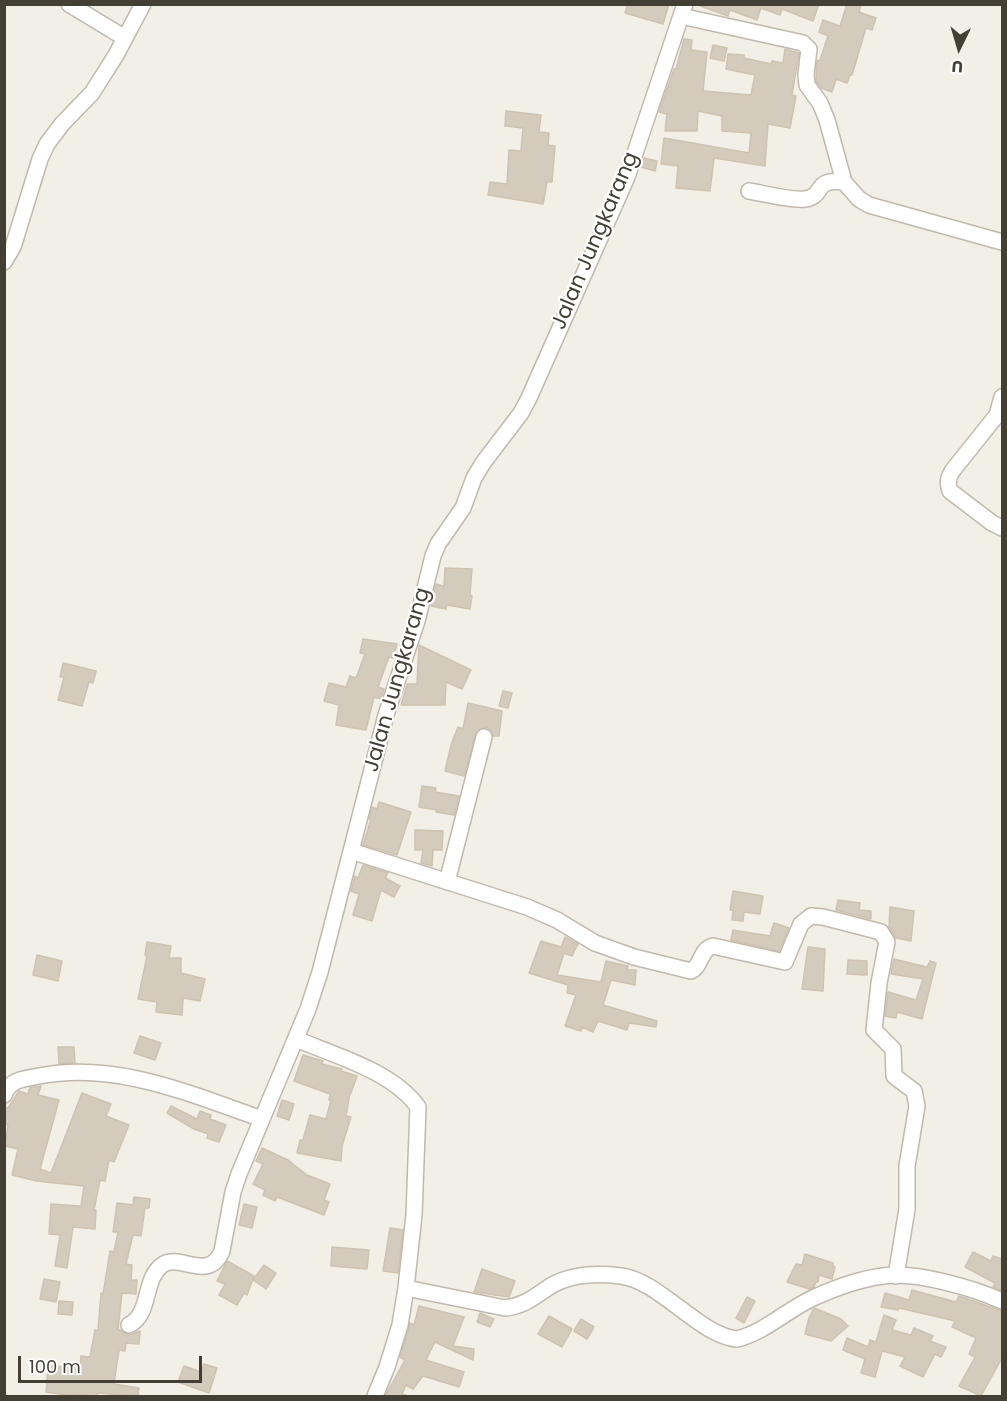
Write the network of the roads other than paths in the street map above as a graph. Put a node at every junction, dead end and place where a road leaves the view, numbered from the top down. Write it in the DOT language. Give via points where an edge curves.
graph roads {
  1 [pos="69,4"];
  2 [pos="143,4"];
  3 [pos="683,10"];
  4 [pos="125,38"];
  5 [pos="844,182"];
  6 [pos="748,191"];
  7 [pos="1002,242"];
  8 [pos="4,262"];
  9 [pos="1002,397"];
  10 [pos="1002,528"];
  11 [pos="484,737"];
  12 [pos="351,851"];
  13 [pos="447,882"];
  14 [pos="296,1039"];
  15 [pos="4,1095"];
  16 [pos="262,1119"];
  17 [pos="896,1276"];
  18 [pos="406,1288"];
  19 [pos="1002,1301"];
  20 [pos="129,1325"];
  21 [pos="375,1396"];
  1 -- 4 [label="street"];
  2 -- 4 [label="street"];
  3 -- 5 [label="street" via="803,43 809,49 807,85 820,103"];
  3 -- 12 [label="street, Jalan Jungkarang" via="619,197 529,398 483,462 463,508 433,556 420,615 386,715"];
  4 -- 8 [label="street" via="92,93 47,144 13,247"];
  5 -- 6 [label="street" via="825,182 815,195 804,199"];
  5 -- 7 [label="street" via="869,205"];
  9 -- 10 [label="street" via="997,415 948,478 950,491"];
  11 -- 13 [label="street"];
  12 -- 13 [label="street"];
  12 -- 14 [label="street, Jalan Jungkarang" via="320,972"];
  13 -- 17 [label="street" via="527,907 634,957 691,971 705,950 713,946 786,962 801,924 811,916 881,932 887,942 874,1030 893,1049 894,1076 914,1091 917,1106"];
  14 -- 16 [label="street, Jalan Jungkarang"];
  14 -- 18 [label="street" via="378,1074 408,1093 418,1107 414,1215"];
  15 -- 16 [label="street" via="19,1080 89,1071 124,1075 172,1088"];
  16 -- 20 [label="street, Jalan Jungkarang" via="233,1192 219,1259 198,1267 163,1263 154,1272 136,1321"];
  17 -- 18 [label="street" via="855,1282 812,1298 737,1339 714,1331 639,1280 623,1276 581,1275 565,1279 528,1302 505,1308"];
  17 -- 19 [label="street" via="978,1290"];
  18 -- 21 [label="street" via="400,1325"];
}
